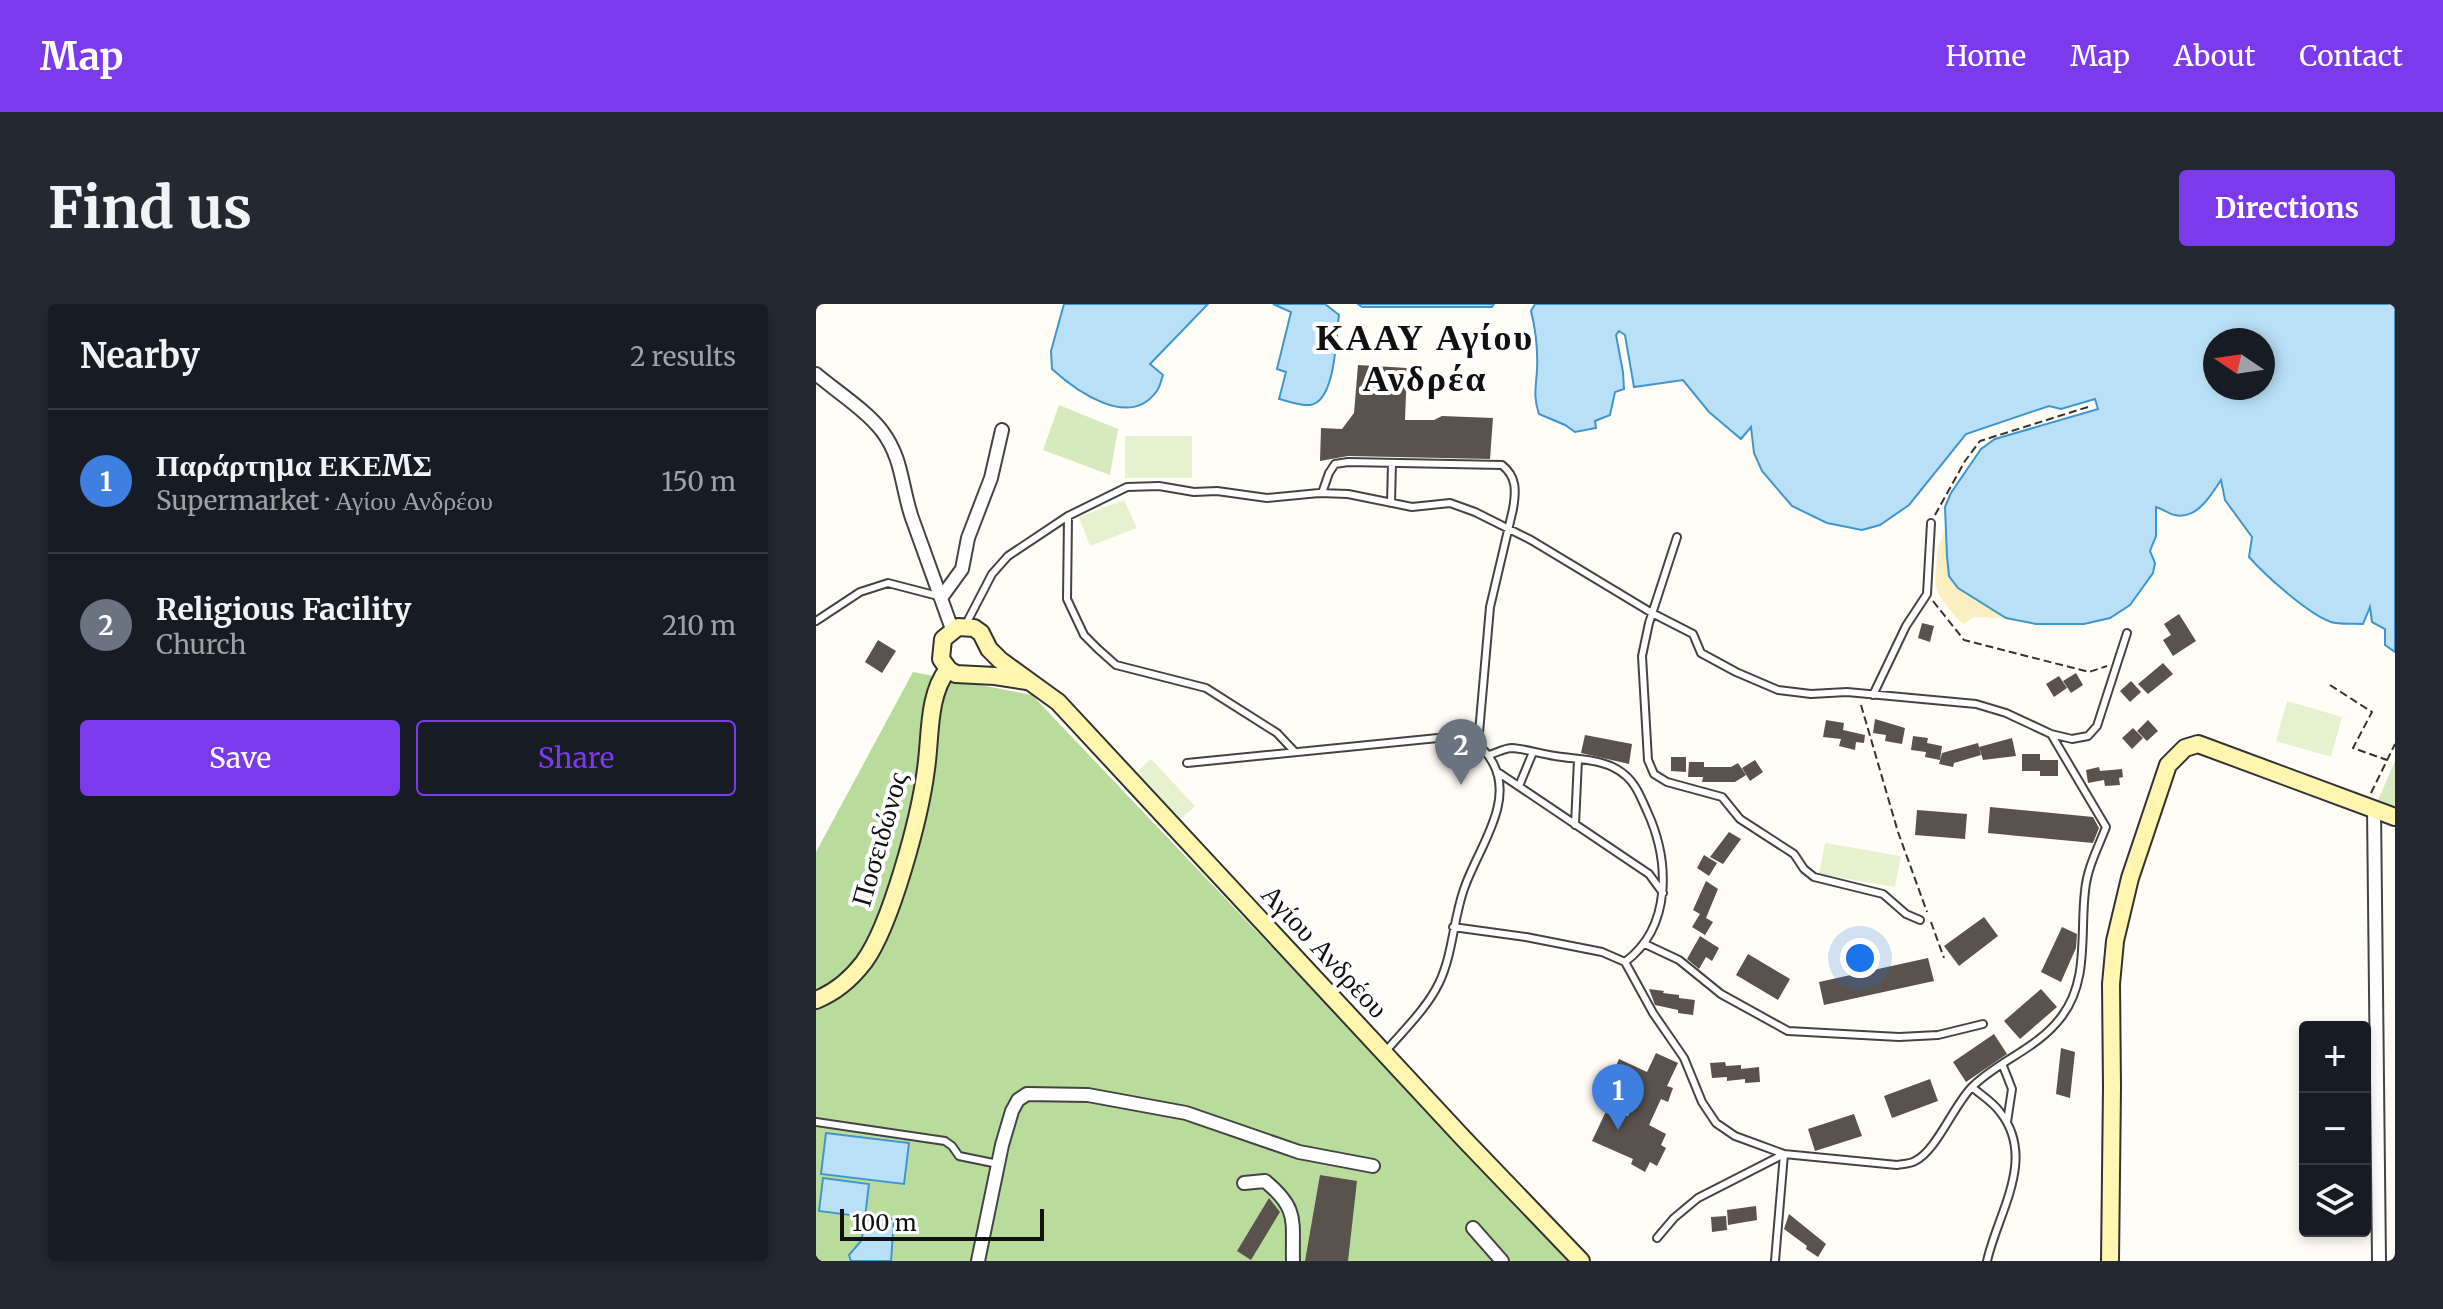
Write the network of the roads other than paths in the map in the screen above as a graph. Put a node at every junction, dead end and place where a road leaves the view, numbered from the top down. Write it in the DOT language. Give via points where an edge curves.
graph roads {
  1 [pos="816,374"];
  2 [pos="1002,430"];
  3 [pos="1392,463"];
  4 [pos="1322,493"];
  5 [pos="1391,503"];
  6 [pos="1068,516"];
  7 [pos="1931,523"];
  8 [pos="1508,528"];
  9 [pos="1677,537"];
  10 [pos="941,598"];
  11 [pos="1652,613"];
  12 [pos="816,621"];
  13 [pos="958,628"];
  14 [pos="2127,633"];
  15 [pos="989,649"];
  16 [pos="948,669"];
  17 [pos="972,675"];
  18 [pos="1027,681"];
  19 [pos="1873,695"];
  20 [pos="2051,734"];
  21 [pos="1478,744"];
  22 [pos="1294,751"];
  23 [pos="1533,752"];
  24 [pos="1489,755"];
  25 [pos="1578,759"];
  26 [pos="1187,763"];
  27 [pos="1499,773"];
  28 [pos="1519,786"];
  29 [pos="2369,807"];
  30 [pos="2395,817"];
  31 [pos="1575,825"];
  32 [pos="1663,893"];
  33 [pos="1920,920"];
  34 [pos="1453,927"];
  35 [pos="1645,944"];
  36 [pos="1625,962"];
  37 [pos="816,1000"];
  38 [pos="1983,1024"];
  39 [pos="1384,1053"];
  40 [pos="2003,1066"];
  41 [pos="1972,1087"];
  42 [pos="816,1122"];
  43 [pos="2007,1122"];
  44 [pos="1784,1154"];
  45 [pos="998,1164"];
  46 [pos="1373,1166"];
  47 [pos="1244,1183"];
  48 [pos="1473,1228"];
  49 [pos="1657,1238"];
  50 [pos="978,1261"];
  51 [pos="1293,1261"];
  52 [pos="1502,1261"];
  53 [pos="1581,1261"];
  54 [pos="1775,1261"];
  55 [pos="1987,1261"];
  56 [pos="2110,1261"];
  57 [pos="2379,1261"];
  1 -- 10 [label="street" via="880,428 893,448"];
  2 -- 10 [label="street" via="962,569"];
  3 -- 4 [label="lane" via="1335,464"];
  3 -- 5 [label="lane"];
  3 -- 8 [label="lane" via="1502,465 1514,477 1516,495"];
  4 -- 5 [label="lane"];
  4 -- 6 [label="lane" via="1267,498 1127,487"];
  5 -- 8 [label="lane" via="1450,503"];
  6 -- 13 [label="lane" via="1008,556"];
  6 -- 22 [label="lane" via="1067,599 1084,635 1116,665 1206,688 1277,733"];
  7 -- 19 [label="lane" via="1927,594"];
  8 -- 11 [label="lane"];
  8 -- 21 [label="lane" via="1490,607"];
  9 -- 11 [label="lane"];
  10 -- 12 [label="lane" via="888,583 860,592"];
  10 -- 13 [label="street"];
  11 -- 19 [label="lane" via="1693,634 1701,653 1778,690"];
  11 -- 33 [label="lane" via="1642,656 1648,760 1654,774 1722,797 1740,819 1794,854 1814,877 1883,894"];
  13 -- 15 [label="street, Αγίου Ανδρέου" via="981,633"];
  13 -- 16 [label="street" via="943,639 940,653"];
  14 -- 20 [label="lane" via="2097,726 2088,736 2072,739"];
  15 -- 17 [label="street" via="984,665"];
  15 -- 18 [label="street, Αγίου Ανδρέου"];
  16 -- 17 [label="street, Αγίου Ανδρέου"];
  16 -- 37 [label="street, Ποσειδώνος" via="935,688 926,772 887,913 866,960 849,981"];
  17 -- 18 [label="street, Αγίου Ανδρέου"];
  18 -- 39 [label="street, Αγίου Ανδρέου" via="1058,702"];
  19 -- 20 [label="lane" via="1976,704"];
  20 -- 40 [label="lane" via="2106,827 2089,869 2075,994 2063,1016"];
  21 -- 22 [label="lane" via="1448,737"];
  21 -- 24 [label="lane"];
  22 -- 26 [label="lane"];
  23 -- 24 [label="lane" via="1510,748"];
  23 -- 25 [label="lane"];
  23 -- 28 [label="lane"];
  24 -- 27 [label="lane"];
  25 -- 31 [label="lane"];
  25 -- 32 [label="lane" via="1615,768 1637,790 1662,860"];
  27 -- 28 [label="lane"];
  27 -- 34 [label="lane" via="1495,818"];
  28 -- 31 [label="lane"];
  29 -- 30 [label="street"];
  29 -- 56 [label="street" via="2198,744 2185,748 2168,765 2115,941"];
  29 -- 57 [label="street"];
  31 -- 32 [label="lane" via="1649,874"];
  32 -- 35 [label="lane"];
  34 -- 36 [label="lane" via="1602,952"];
  34 -- 39 [label="lane" via="1438,986"];
  35 -- 36 [label="lane"];
  35 -- 38 [label="lane" via="1679,960 1721,994 1788,1031 1899,1037"];
  36 -- 44 [label="lane" via="1684,1058 1716,1123"];
  39 -- 53 [label="street, Αγίου Ανδρέου"];
  40 -- 41 [label="lane"];
  40 -- 43 [label="lane" via="2012,1089"];
  41 -- 43 [label="lane"];
  41 -- 44 [label="lane" via="1915,1161 1897,1165"];
  42 -- 45 [label="lane" via="945,1141 959,1156"];
  43 -- 55 [label="lane" via="2017,1155"];
  44 -- 49 [label="lane" via="1698,1198"];
  44 -- 54 [label="lane"];
  45 -- 46 [label="street" via="1018,1100 1043,1092 1186,1113 1299,1152"];
  45 -- 50 [label="street"];
  47 -- 51 [label="street" via="1265,1181 1282,1195 1292,1212"];
  48 -- 52 [label="street"];
}
